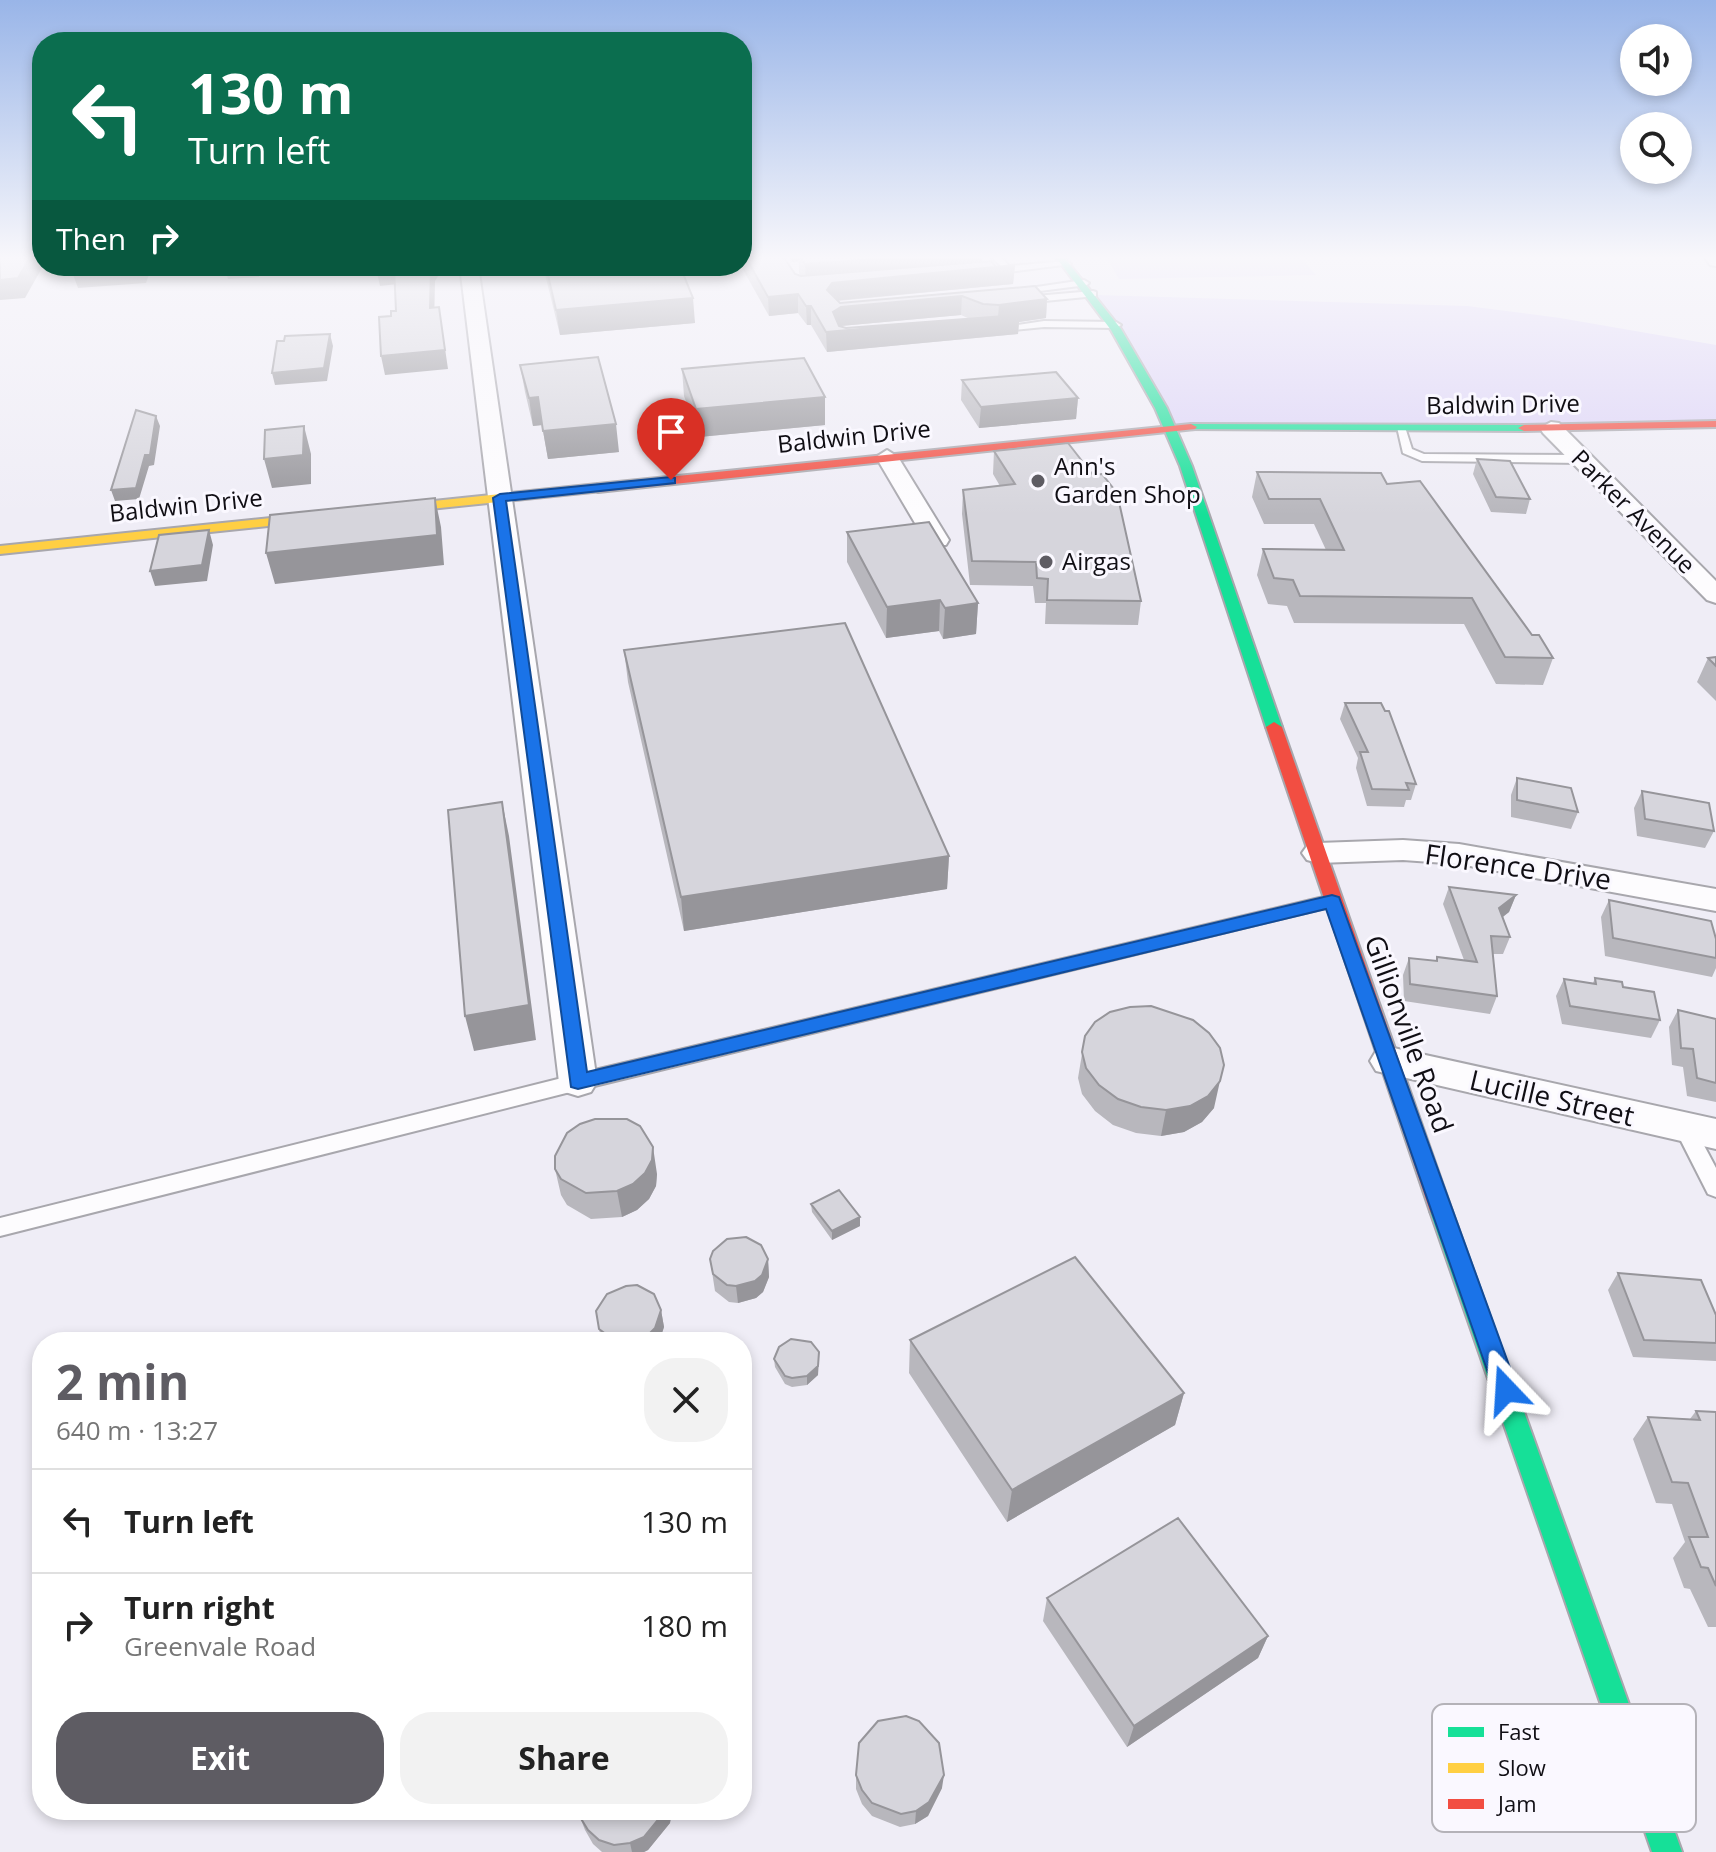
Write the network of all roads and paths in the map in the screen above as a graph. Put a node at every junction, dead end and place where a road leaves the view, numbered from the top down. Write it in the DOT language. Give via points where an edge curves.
graph roads {
  1 [pos="479,342"];
  2 [pos="1127,342"];
  3 [pos="1716,424"];
  4 [pos="1171,428"];
  5 [pos="1551,428"];
  6 [pos="1401,429"];
  7 [pos="887,457"];
  8 [pos="1581,459"];
  9 [pos="500,498"];
  10 [pos="937,540"];
  11 [pos="0,550"];
  12 [pos="1716,595"];
  13 [pos="1318,853"];
  14 [pos="1716,900"];
  15 [pos="1332,901"];
  16 [pos="1389,1061"];
  17 [pos="578,1082"];
  18 [pos="1700,1131"];
  19 [pos="1716,1188"];
  20 [pos="0,1227"];
  21 [pos="1615,1704"];
  22 [pos="1660,1832"];
  23 [pos="1667,1852"];
  1 -- 9 [label="street"];
  2 -- 4 [label="main road, Gillionville Road"];
  3 -- 5 [label="main road, Baldwin Drive"];
  4 -- 6 [label="main road, Baldwin Drive"];
  4 -- 7 [label="main road, Baldwin Drive"];
  4 -- 13 [label="main road, Gillionville Road"];
  5 -- 6 [label="main road, Baldwin Drive"];
  5 -- 8 [label="street, Parker Avenue"];
  6 -- 8 [label="lane" via="1407,451 1422,457"];
  7 -- 9 [label="main road, Baldwin Drive"];
  7 -- 10 [label="street"];
  8 -- 12 [label="street, Parker Avenue"];
  9 -- 11 [label="main road, Baldwin Drive"];
  9 -- 17 [label="street"];
  13 -- 14 [label="street, Florence Drive" via="1459,854"];
  13 -- 15 [label="main road, Gillionville Road"];
  15 -- 16 [label="main road, Gillionville Road"];
  15 -- 17 [label="lane"];
  16 -- 18 [label="street, Lucille Street"];
  16 -- 21 [label="main road, Gillionville Road"];
  17 -- 20 [label="lane"];
  18 -- 19 [label="lane"];
  22 -- 23 [label="main road, Gillionville Road"];
}
